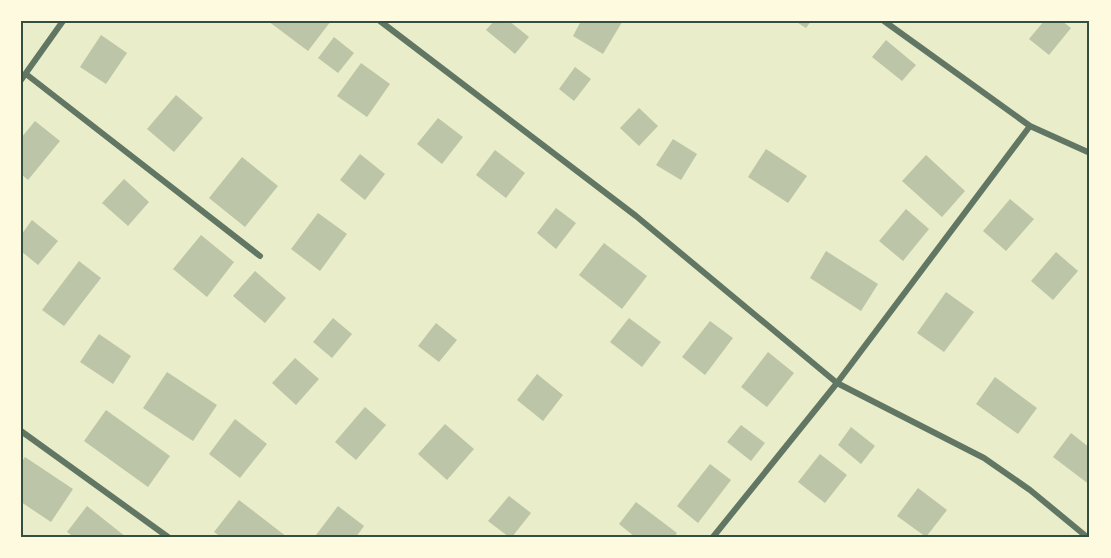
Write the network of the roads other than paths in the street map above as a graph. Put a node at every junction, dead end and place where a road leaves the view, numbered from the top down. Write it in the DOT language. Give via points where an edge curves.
graph roads {
  1 [pos="63,21"];
  2 [pos="380,21"];
  3 [pos="884,21"];
  4 [pos="26,74"];
  5 [pos="21,80"];
  6 [pos="1030,126"];
  7 [pos="1090,153"];
  8 [pos="260,256"];
  9 [pos="837,383"];
  10 [pos="21,430"];
  11 [pos="168,537"];
  12 [pos="713,537"];
  13 [pos="1087,537"];
  1 -- 4 [label="street"];
  2 -- 9 [label="street" via="636,216"];
  3 -- 6 [label="street"];
  4 -- 5 [label="street"];
  4 -- 8 [label="street"];
  6 -- 7 [label="street"];
  6 -- 9 [label="street"];
  9 -- 12 [label="street"];
  9 -- 13 [label="street" via="984,458"];
  10 -- 11 [label="street"];
}
